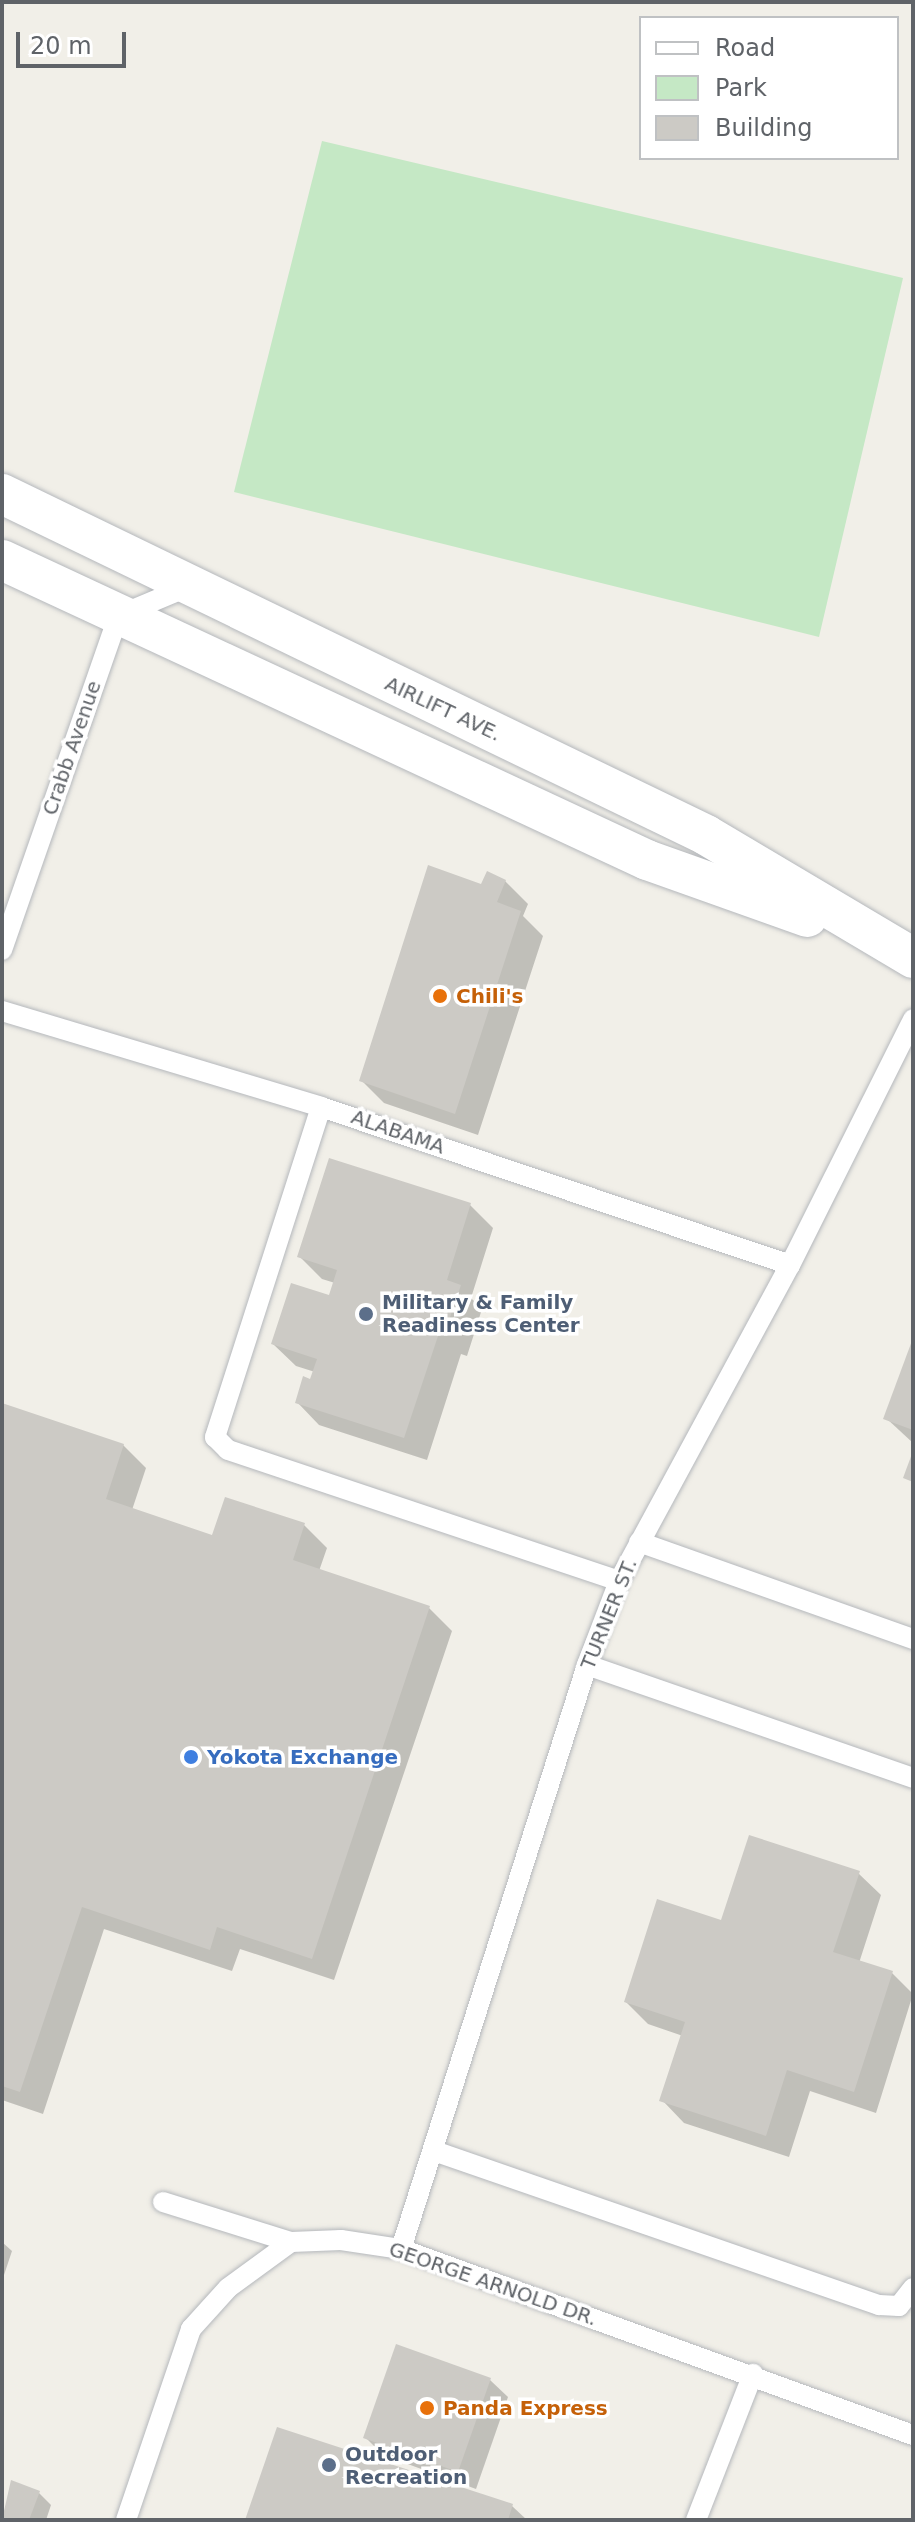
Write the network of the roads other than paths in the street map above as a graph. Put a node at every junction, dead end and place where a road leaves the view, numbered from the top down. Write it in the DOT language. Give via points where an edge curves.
graph roads {
  1 [pos="2,494"];
  2 [pos="2,560"];
  3 [pos="187,587"];
  4 [pos="118,616"];
  5 [pos="875,940"];
  6 [pos="2,950"];
  7 [pos="913,958"];
  8 [pos="2,1011"];
  9 [pos="913,1019"];
  10 [pos="321,1107"];
  11 [pos="790,1265"];
  12 [pos="639,1542"];
  13 [pos="619,1581"];
  14 [pos="913,1639"];
  15 [pos="587,1665"];
  16 [pos="913,1778"];
  17 [pos="434,2151"];
  18 [pos="163,2202"];
  19 [pos="291,2242"];
  20 [pos="401,2249"];
  21 [pos="913,2288"];
  22 [pos="753,2374"];
  23 [pos="913,2435"];
  24 [pos="126,2520"];
  25 [pos="696,2520"];
  1 -- 3 [label="street, AIRLIFT AVE."];
  2 -- 4 [label="street, AIRLIFT AVE."];
  3 -- 4 [label="lane"];
  3 -- 5 [label="street, AIRLIFT AVE." via="706,835"];
  4 -- 5 [label="street, AIRLIFT AVE." via="647,860"];
  4 -- 6 [label="lane, Crabb Avenue"];
  5 -- 7 [label="street, AIRLIFT AVE."];
  8 -- 10 [label="lane, ALABAMA"];
  9 -- 11 [label="lane, TURNER ST."];
  10 -- 11 [label="lane, ALABAMA"];
  10 -- 13 [label="lane" via="215,1437 228,1450"];
  11 -- 12 [label="lane, TURNER ST."];
  12 -- 13 [label="lane, TURNER ST."];
  12 -- 14 [label="lane"];
  13 -- 15 [label="lane, TURNER ST."];
  15 -- 16 [label="lane"];
  15 -- 17 [label="lane, TURNER ST."];
  17 -- 20 [label="lane, TURNER ST."];
  17 -- 21 [label="lane" via="879,2305 899,2306"];
  18 -- 19 [label="lane"];
  19 -- 20 [label="lane, GEORGE ARNOLD DR." via="341,2240"];
  19 -- 24 [label="lane" via="228,2288 191,2329"];
  20 -- 22 [label="lane, GEORGE ARNOLD DR."];
  22 -- 23 [label="lane, GEORGE ARNOLD DR."];
  22 -- 25 [label="lane"];
}
